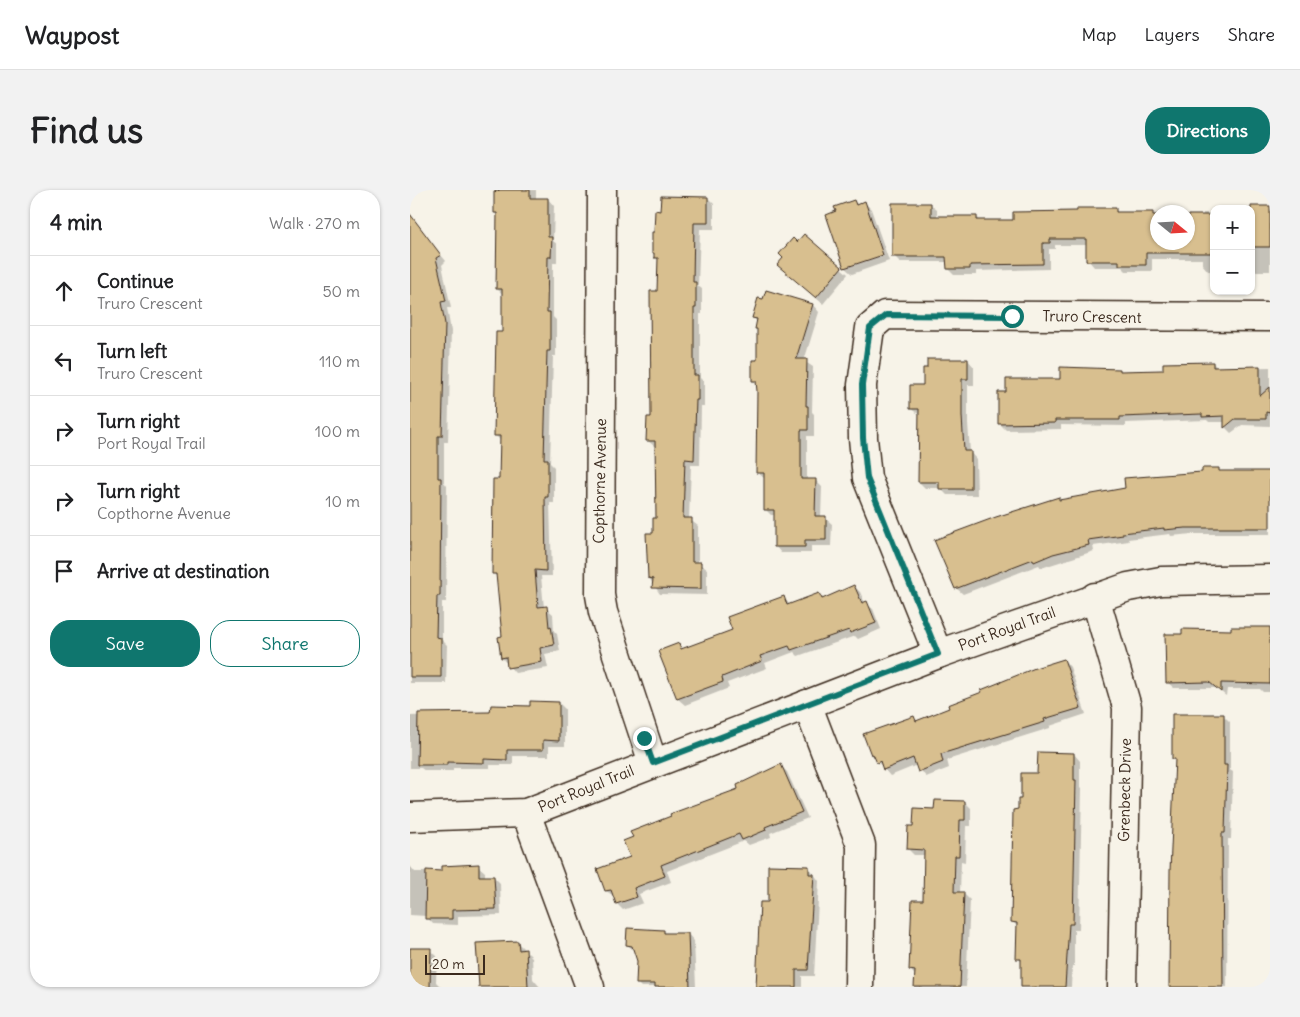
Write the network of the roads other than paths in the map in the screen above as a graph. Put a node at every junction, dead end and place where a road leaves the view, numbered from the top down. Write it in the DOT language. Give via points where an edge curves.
graph roads {
  1 [pos="602,190"];
  2 [pos="1270,317"];
  3 [pos="1270,579"];
  4 [pos="1095,597"];
  5 [pos="938,654"];
  6 [pos="807,704"];
  7 [pos="653,763"];
  8 [pos="526,813"];
  9 [pos="410,817"];
  10 [pos="590,987"];
  11 [pos="859,987"];
  12 [pos="1122,987"];
  1 -- 7 [label="street, Copthorne Avenue" via="600,596"];
  2 -- 5 [label="street, Truro Crescent" via="886,315 870,328 862,385 867,478"];
  3 -- 4 [label="street, Port Royal Trail" via="1161,581"];
  4 -- 5 [label="street, Port Royal Trail"];
  4 -- 12 [label="street, Grenbeck Drive" via="1127,707"];
  5 -- 6 [label="street, Port Royal Trail"];
  6 -- 7 [label="street, Port Royal Trail"];
  6 -- 11 [label="street" via="861,845"];
  7 -- 8 [label="street, Port Royal Trail"];
  8 -- 9 [label="street, Port Royal Trail"];
  8 -- 10 [label="street"];
}
